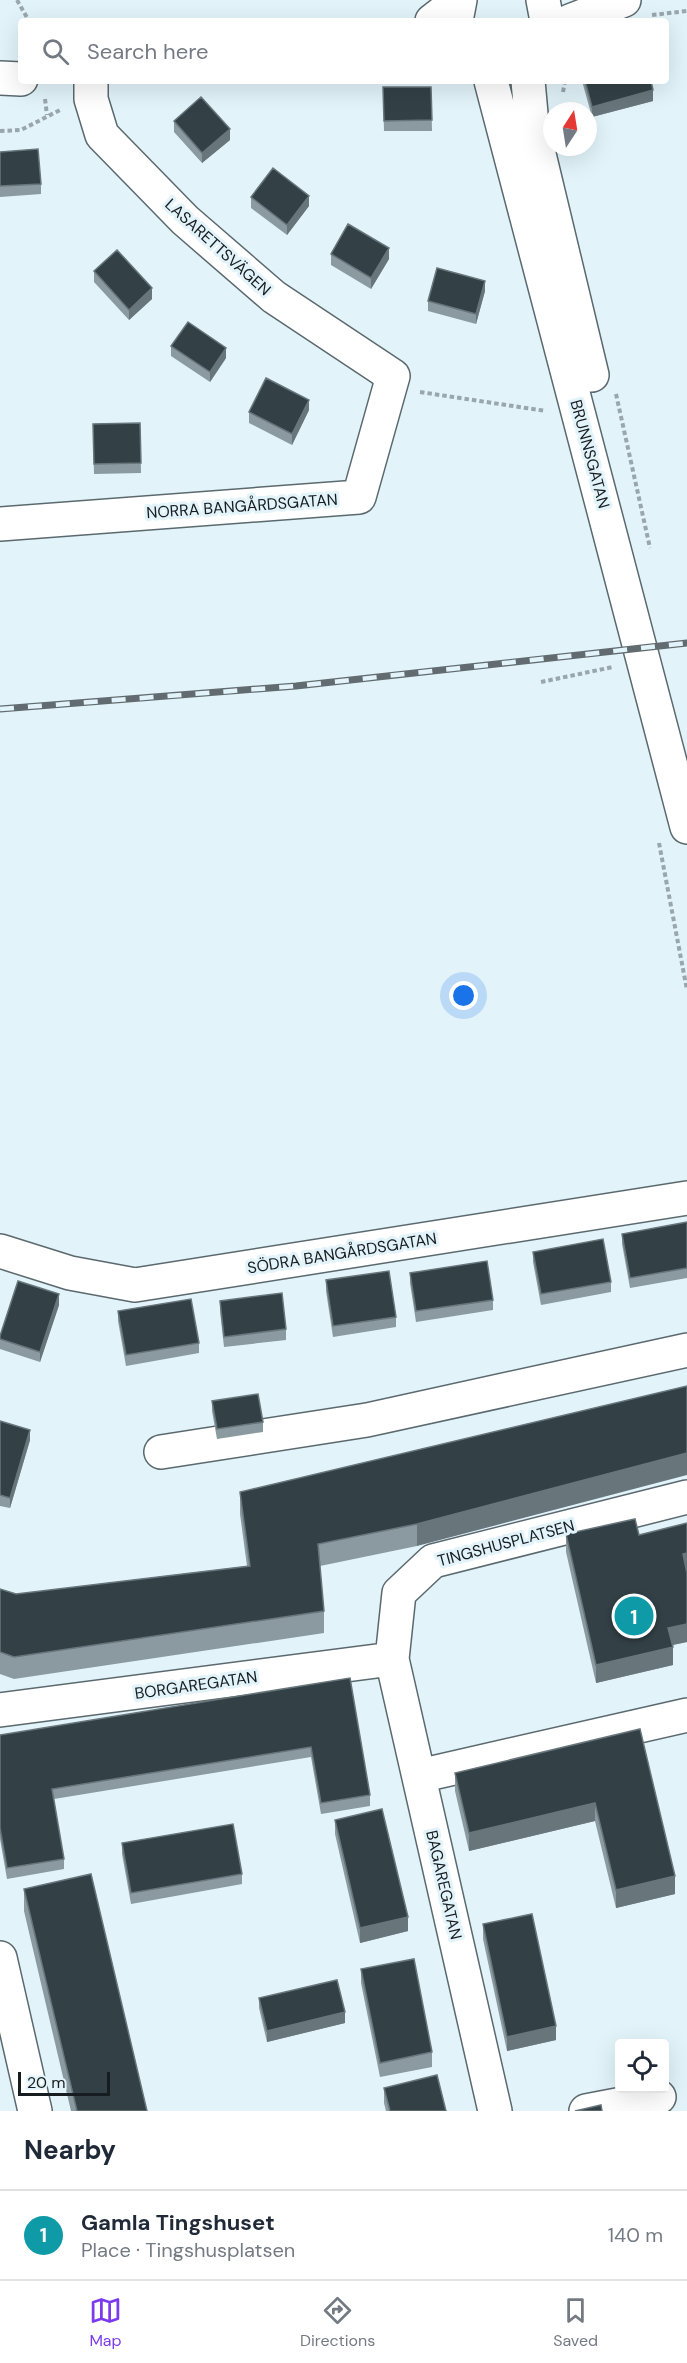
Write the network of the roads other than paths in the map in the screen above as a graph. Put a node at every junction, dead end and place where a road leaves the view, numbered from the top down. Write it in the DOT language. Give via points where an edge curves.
graph roads {
  1 [pos="459,0"];
  2 [pos="543,0"];
  3 [pos="624,0"];
  4 [pos="436,18"];
  5 [pos="456,18"];
  6 [pos="546,18"];
  7 [pos="578,18"];
  8 [pos="0,78"];
  9 [pos="18,78"];
  10 [pos="91,84"];
  11 [pos="492,84"];
  12 [pos="528,84"];
  13 [pos="393,376"];
  14 [pos="0,524"];
  15 [pos="687,752"];
  16 [pos="687,827"];
  17 [pos="687,1198"];
  18 [pos="0,1251"];
  19 [pos="687,1350"];
  20 [pos="161,1452"];
  21 [pos="687,1497"];
  22 [pos="392,1659"];
  23 [pos="0,1710"];
  24 [pos="687,1715"];
  25 [pos="419,1776"];
  26 [pos="0,1958"];
  27 [pos="659,2097"];
  28 [pos="605,2109"];
  29 [pos="35,2111"];
  30 [pos="495,2111"];
  1 -- 4 [label="street"];
  1 -- 5 [label="street"];
  2 -- 6 [label="street"];
  3 -- 7 [label="street"];
  8 -- 9 [label="street"];
  10 -- 13 [label="street, LASARETTSVÄGEN" via="91,99 102,135 185,220 274,297"];
  11 -- 16 [label="street, BRUNNSGATAN"];
  12 -- 15 [label="street, BRUNNSGATAN" via="532,125"];
  13 -- 14 [label="street, NORRA BANGÅRDSGATAN" via="359,497"];
  17 -- 18 [label="street, SÖDRA BANGÅRDSGATAN" via="135,1285 70,1273"];
  19 -- 20 [label="street" via="367,1419"];
  21 -- 22 [label="street, TINGSHUSPLATSEN" via="432,1560 399,1593"];
  22 -- 23 [label="street, BORGAREGATAN"];
  22 -- 25 [label="street, BAGAREGATAN"];
  24 -- 25 [label="street"];
  25 -- 30 [label="street, BAGAREGATAN"];
  26 -- 29 [label="street"];
  27 -- 28 [label="street"];
}
